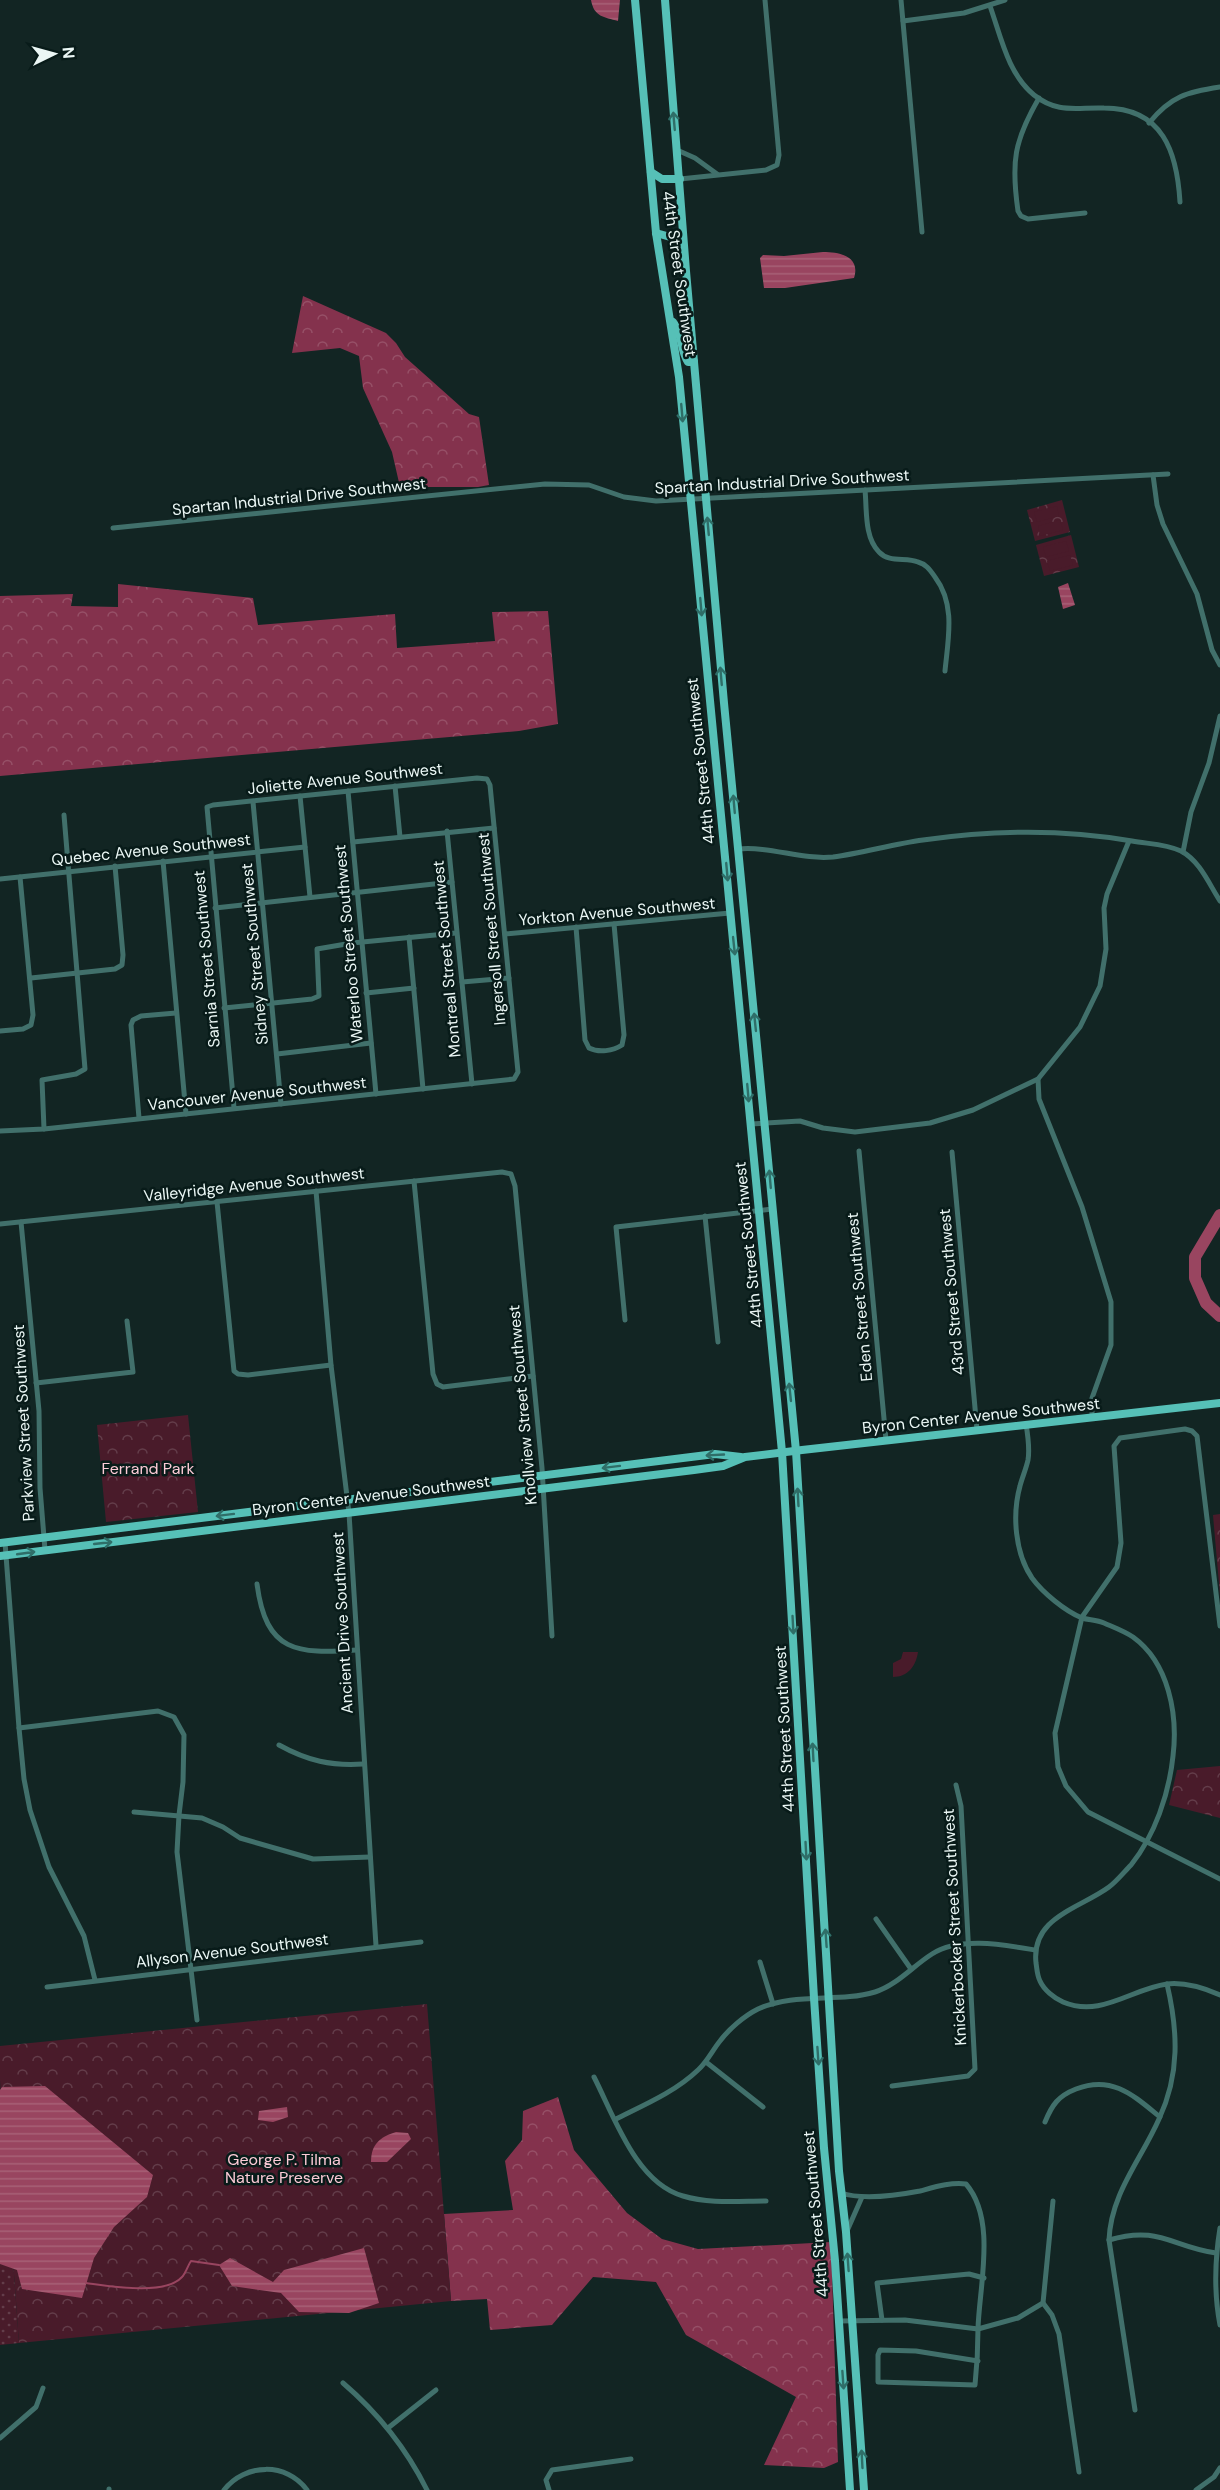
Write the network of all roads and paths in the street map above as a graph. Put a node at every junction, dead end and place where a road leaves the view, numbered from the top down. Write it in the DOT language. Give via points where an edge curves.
graph roads {
  1 [pos="635,0"];
  2 [pos="665,0"];
  3 [pos="765,0"];
  4 [pos="901,0"];
  5 [pos="1005,0"];
  6 [pos="990,6"];
  7 [pos="903,21"];
  8 [pos="1220,87"];
  9 [pos="1039,98"];
  10 [pos="1149,123"];
  11 [pos="677,150"];
  12 [pos="651,172"];
  13 [pos="718,175"];
  14 [pos="680,179"];
  15 [pos="1180,202"];
  16 [pos="1085,213"];
  17 [pos="922,232"];
  18 [pos="656,233"];
  19 [pos="686,271"];
  20 [pos="670,320"];
  21 [pos="694,362"];
  22 [pos="1168,474"];
  23 [pos="1153,475"];
  24 [pos="865,490"];
  25 [pos="705,498"];
  26 [pos="690,500"];
  27 [pos="113,528"];
  28 [pos="704,644"];
  29 [pos="719,650"];
  30 [pos="1220,665"];
  31 [pos="945,671"];
  32 [pos="1220,716"];
  33 [pos="716,753"];
  34 [pos="730,763"];
  35 [pos="487,779"];
  36 [pos="395,786"];
  37 [pos="348,791"];
  38 [pos="300,796"];
  39 [pos="253,802"];
  40 [pos="207,807"];
  41 [pos="64,815"];
  42 [pos="494,828"];
  43 [pos="447,831"];
  44 [pos="722,831"];
  45 [pos="400,837"];
  46 [pos="1129,841"];
  47 [pos="353,842"];
  48 [pos="305,847"];
  49 [pos="724,849"];
  50 [pos="738,849"];
  51 [pos="257,851"];
  52 [pos="1183,852"];
  53 [pos="210,857"];
  54 [pos="163,861"];
  55 [pos="740,863"];
  56 [pos="115,866"];
  57 [pos="69,871"];
  58 [pos="20,877"];
  59 [pos="0,879"];
  60 [pos="452,882"];
  61 [pos="357,892"];
  62 [pos="310,897"];
  63 [pos="1220,901"];
  64 [pos="262,902"];
  65 [pos="215,908"];
  66 [pos="730,913"];
  67 [pos="745,916"];
  68 [pos="614,924"];
  69 [pos="576,927"];
  70 [pos="456,933"];
  71 [pos="505,934"];
  72 [pos="410,938"];
  73 [pos="361,942"];
  74 [pos="77,973"];
  75 [pos="31,978"];
  76 [pos="509,978"];
  77 [pos="462,982"];
  78 [pos="414,988"];
  79 [pos="366,993"];
  80 [pos="272,1003"];
  81 [pos="224,1008"];
  82 [pos="177,1013"];
  83 [pos="0,1031"];
  84 [pos="371,1043"];
  85 [pos="744,1043"];
  86 [pos="757,1047"];
  87 [pos="277,1054"];
  88 [pos="516,1078"];
  89 [pos="1038,1079"];
  90 [pos="471,1084"];
  91 [pos="423,1089"];
  92 [pos="376,1094"];
  93 [pos="281,1104"];
  94 [pos="234,1108"];
  95 [pos="186,1114"];
  96 [pos="139,1119"];
  97 [pos="765,1122"];
  98 [pos="751,1124"];
  99 [pos="44,1129"];
  100 [pos="0,1131"];
  101 [pos="859,1151"];
  102 [pos="952,1152"];
  103 [pos="511,1174"];
  104 [pos="414,1181"];
  105 [pos="315,1191"];
  106 [pos="217,1202"];
  107 [pos="772,1209"];
  108 [pos="759,1210"];
  109 [pos="705,1216"];
  110 [pos="21,1222"];
  111 [pos="0,1224"];
  112 [pos="625,1320"];
  113 [pos="128,1321"];
  114 [pos="718,1342"];
  115 [pos="331,1365"];
  116 [pos="533,1376"];
  117 [pos="36,1383"];
  118 [pos="1220,1403"];
  119 [pos="1092,1417"];
  120 [pos="1026,1424"];
  121 [pos="977,1430"];
  122 [pos="886,1440"];
  123 [pos="796,1451"];
  124 [pos="782,1452"];
  125 [pos="745,1457"];
  126 [pos="543,1476"];
  127 [pos="543,1489"];
  128 [pos="345,1500"];
  129 [pos="349,1513"];
  130 [pos="44,1538"];
  131 [pos="3,1543"];
  132 [pos="45,1550"];
  133 [pos="3,1556"];
  134 [pos="257,1584"];
  135 [pos="1082,1617"];
  136 [pos="1220,1626"];
  137 [pos="552,1636"];
  138 [pos="357,1650"];
  139 [pos="19,1728"];
  140 [pos="279,1745"];
  141 [pos="363,1764"];
  142 [pos="956,1785"];
  143 [pos="134,1812"];
  144 [pos="178,1815"];
  145 [pos="804,1825"];
  146 [pos="819,1842"];
  147 [pos="1147,1842"];
  148 [pos="369,1857"];
  149 [pos="1220,1879"];
  150 [pos="876,1919"];
  151 [pos="421,1942"];
  152 [pos="969,1944"];
  153 [pos="376,1946"];
  154 [pos="1035,1950"];
  155 [pos="760,1962"];
  156 [pos="190,1969"];
  157 [pos="911,1969"];
  158 [pos="95,1980"];
  159 [pos="1167,1984"];
  160 [pos="47,1987"];
  161 [pos="1220,1995"];
  162 [pos="829,1997"];
  163 [pos="814,1998"];
  164 [pos="773,2004"];
  165 [pos="197,2020"];
  166 [pos="706,2062"];
  167 [pos="594,2076"];
  168 [pos="892,2086"];
  169 [pos="763,2107"];
  170 [pos="1160,2117"];
  171 [pos="616,2119"];
  172 [pos="1045,2122"];
  173 [pos="841,2193"];
  174 [pos="862,2197"];
  175 [pos="766,2201"];
  176 [pos="1053,2201"];
  177 [pos="1220,2228"];
  178 [pos="846,2232"];
  179 [pos="1109,2240"];
  180 [pos="1216,2253"];
  181 [pos="984,2278"];
  182 [pos="1043,2303"];
  183 [pos="853,2320"];
  184 [pos="882,2320"];
  185 [pos="839,2322"];
  186 [pos="1220,2325"];
  187 [pos="978,2329"];
  188 [pos="978,2361"];
  189 [pos="342,2383"];
  190 [pos="43,2388"];
  191 [pos="436,2390"];
  192 [pos="1135,2410"];
  193 [pos="388,2428"];
  194 [pos="846,2429"];
  195 [pos="860,2429"];
  196 [pos="0,2438"];
  197 [pos="631,2459"];
  198 [pos="1220,2468"];
  199 [pos="1079,2472"];
  200 [pos="224,2490"];
  201 [pos="307,2490"];
  202 [pos="427,2490"];
  203 [pos="549,2490"];
  204 [pos="850,2490"];
  205 [pos="864,2490"];
  206 [pos="1196,2490"];
  1 -- 12 [label="main road, 44th Street Southwest"];
  11 -- 2 [label="main road, 44th Street Southwest, one-way"];
  3 -- 13 [label="street" via="777,165 766,170"];
  4 -- 7 [label="street"];
  5 -- 6 [label="street"];
  6 -- 7 [label="street"];
  6 -- 9 [label="street" via="1015,73"];
  7 -- 17 [label="street"];
  8 -- 10 [label="street" via="1176,98"];
  9 -- 10 [label="street" via="1069,110 1121,110"];
  9 -- 16 [label="street" via="1017,145 1014,169 1018,211 1028,219"];
  10 -- 15 [label="street" via="1163,136 1173,154"];
  11 -- 13 [label="street"];
  11 -- 14 [label="main road, 44th Street Southwest"];
  12 -- 14 [label="main road" via="662,179"];
  12 -- 18 [label="main road, 44th Street Southwest"];
  13 -- 14 [label="street"];
  14 -- 19 [label="main road, 44th Street Southwest"];
  18 -- 19 [label="main road" via="674,238"];
  18 -- 20 [label="main road, 44th Street Southwest"];
  19 -- 21 [label="main road, 44th Street Southwest"];
  20 -- 21 [label="main road" via="677,327 686,361"];
  20 -- 26 [label="main road, 44th Street Southwest, one-way"];
  21 -- 25 [label="main road, 44th Street Southwest"];
  22 -- 23 [label="street, Spartan Industrial Drive Southwest"];
  23 -- 24 [label="street, Spartan Industrial Drive Southwest"];
  23 -- 30 [label="street" via="1163,524 1197,594"];
  24 -- 25 [label="street, Spartan Industrial Drive Southwest"];
  24 -- 31 [label="street" via="871,540 878,552 924,564 941,585 949,618"];
  25 -- 26 [label="street, Spartan Industrial Drive Southwest"];
  29 -- 25 [label="main road, 44th Street Southwest, one-way"];
  26 -- 27 [label="street, Spartan Industrial Drive Southwest" via="640,500 589,485 545,484"];
  26 -- 28 [label="main road, 44th Street Southwest, one-way"];
  28 -- 29 [label="main road" via="712,643"];
  28 -- 33 [label="main road, 44th Street Southwest"];
  34 -- 29 [label="main road, 44th Street Southwest, one-way"];
  32 -- 52 [label="street"];
  33 -- 34 [label="main road"];
  33 -- 44 [label="main road, 44th Street Southwest"];
  50 -- 34 [label="main road, 44th Street Southwest, one-way"];
  35 -- 36 [label="street, Joliette Avenue Southwest"];
  35 -- 42 [label="street, Ingersoll Street Southwest"];
  36 -- 37 [label="street, Joliette Avenue Southwest"];
  36 -- 45 [label="street"];
  37 -- 38 [label="street, Joliette Avenue Southwest"];
  37 -- 47 [label="street, Waterloo Street Southwest"];
  38 -- 39 [label="street, Joliette Avenue Southwest"];
  38 -- 48 [label="street"];
  39 -- 40 [label="street, Joliette Avenue Southwest"];
  39 -- 51 [label="street, Sidney Street Southwest"];
  40 -- 53 [label="street, Sarnia Street Southwest"];
  41 -- 57 [label="street"];
  42 -- 43 [label="street"];
  42 -- 71 [label="street, Ingersoll Street Southwest"];
  43 -- 45 [label="street"];
  43 -- 60 [label="street, Montreal Street Southwest"];
  44 -- 49 [label="main road, 44th Street Southwest"];
  44 -- 50 [label="main road"];
  45 -- 47 [label="street"];
  46 -- 50 [label="street" via="1078,833 1022,832 923,840 819,857"];
  46 -- 52 [label="street"];
  46 -- 89 [label="street" via="1104,908 1106,949 1097,992 1080,1027"];
  47 -- 61 [label="street, Waterloo Street Southwest"];
  48 -- 51 [label="street, Quebec Avenue Southwest"];
  48 -- 62 [label="street"];
  49 -- 55 [label="main road"];
  49 -- 66 [label="main road, 44th Street Southwest, one-way"];
  50 -- 55 [label="main road, 44th Street Southwest"];
  51 -- 53 [label="street, Quebec Avenue Southwest"];
  51 -- 64 [label="street, Sidney Street Southwest"];
  52 -- 63 [label="street" via="1199,866"];
  53 -- 54 [label="street, Quebec Avenue Southwest"];
  53 -- 65 [label="street, Sarnia Street Southwest"];
  54 -- 56 [label="street, Quebec Avenue Southwest"];
  54 -- 82 [label="street"];
  55 -- 67 [label="main road, 44th Street Southwest"];
  56 -- 57 [label="street, Quebec Avenue Southwest"];
  56 -- 74 [label="street" via="122,965"];
  57 -- 58 [label="street, Quebec Avenue Southwest"];
  57 -- 74 [label="street"];
  58 -- 59 [label="street, Quebec Avenue Southwest"];
  58 -- 75 [label="street"];
  60 -- 61 [label="street"];
  60 -- 70 [label="street, Montreal Street Southwest"];
  61 -- 62 [label="street"];
  61 -- 73 [label="street, Waterloo Street Southwest"];
  62 -- 64 [label="street"];
  64 -- 65 [label="street"];
  64 -- 80 [label="street, Sidney Street Southwest"];
  65 -- 81 [label="street, Sarnia Street Southwest"];
  66 -- 67 [label="main road"];
  66 -- 68 [label="street, Yorkton Avenue Southwest"];
  66 -- 85 [label="main road, 44th Street Southwest, one-way"];
  86 -- 67 [label="main road, 44th Street Southwest, one-way"];
  68 -- 69 [label="street, Yorkton Avenue Southwest"];
  68 -- 69 [label="street" via="624,1035 617,1049 589,1048 585,1040"];
  69 -- 71 [label="street, Yorkton Avenue Southwest"];
  70 -- 72 [label="street"];
  70 -- 77 [label="street, Montreal Street Southwest"];
  71 -- 76 [label="street, Ingersoll Street Southwest"];
  72 -- 73 [label="street"];
  72 -- 78 [label="street"];
  73 -- 79 [label="street, Waterloo Street Southwest"];
  73 -- 80 [label="street" via="317,950 319,996"];
  74 -- 75 [label="street"];
  74 -- 99 [label="street" via="85,1069 42,1080"];
  75 -- 83 [label="street" via="31,1024 23,1029"];
  76 -- 77 [label="street"];
  76 -- 88 [label="street, Ingersoll Street Southwest"];
  77 -- 90 [label="street, Montreal Street Southwest"];
  78 -- 79 [label="street"];
  78 -- 91 [label="street"];
  79 -- 84 [label="street, Waterloo Street Southwest"];
  80 -- 81 [label="street"];
  80 -- 87 [label="street, Sidney Street Southwest"];
  81 -- 94 [label="street, Sarnia Street Southwest"];
  82 -- 95 [label="street"];
  82 -- 96 [label="street" via="133,1020"];
  84 -- 87 [label="street"];
  84 -- 92 [label="street, Waterloo Street Southwest"];
  85 -- 86 [label="main road"];
  85 -- 98 [label="main road, 44th Street Southwest, one-way"];
  86 -- 97 [label="main road, 44th Street Southwest"];
  87 -- 93 [label="street, Sidney Street Southwest"];
  88 -- 90 [label="street, Vancouver Avenue Southwest"];
  89 -- 97 [label="street" via="973,1110 930,1123 855,1132 800,1121"];
  89 -- 119 [label="street" via="1039,1099 1082,1207 1111,1302 1111,1345 1092,1398"];
  90 -- 91 [label="street, Vancouver Avenue Southwest"];
  91 -- 92 [label="street, Vancouver Avenue Southwest"];
  92 -- 93 [label="street, Vancouver Avenue Southwest"];
  93 -- 94 [label="street, Vancouver Avenue Southwest"];
  94 -- 95 [label="street, Vancouver Avenue Southwest"];
  95 -- 96 [label="street, Vancouver Avenue Southwest"];
  96 -- 99 [label="street, Vancouver Avenue Southwest"];
  97 -- 98 [label="street"];
  107 -- 97 [label="main road, 44th Street Southwest, one-way"];
  98 -- 108 [label="main road, 44th Street Southwest"];
  99 -- 100 [label="street, Vancouver Avenue Southwest"];
  101 -- 122 [label="street, Eden Street Southwest"];
  102 -- 121 [label="street, 43rd Street Southwest"];
  103 -- 104 [label="street, Valleyridge Avenue Southwest"];
  103 -- 116 [label="street, Knollview Street Southwest"];
  104 -- 105 [label="street, Valleyridge Avenue Southwest"];
  104 -- 116 [label="street" via="436,1384 443,1387"];
  105 -- 106 [label="street, Valleyridge Avenue Southwest"];
  105 -- 115 [label="street, Ancient Drive Southwest"];
  106 -- 110 [label="street, Valleyridge Avenue Southwest"];
  106 -- 115 [label="street" via="234,1371 248,1376"];
  107 -- 108 [label="street"];
  123 -- 107 [label="main road, 44th Street Southwest, one-way"];
  108 -- 109 [label="street"];
  108 -- 124 [label="main road, 44th Street Southwest"];
  109 -- 112 [label="street" via="616,1227"];
  109 -- 114 [label="street"];
  110 -- 111 [label="street, Valleyridge Avenue Southwest"];
  110 -- 117 [label="street, Parkview Street Southwest"];
  113 -- 117 [label="street" via="133,1372"];
  115 -- 128 [label="street, Ancient Drive Southwest"];
  116 -- 126 [label="street, Knollview Street Southwest"];
  117 -- 130 [label="street, Parkview Street Southwest"];
  118 -- 119 [label="main road, Byron Center Avenue Southwest"];
  119 -- 120 [label="main road, Byron Center Avenue Southwest"];
  120 -- 121 [label="main road, Byron Center Avenue Southwest"];
  120 -- 135 [label="street" via="1028,1462 1016,1513 1021,1555 1033,1579 1053,1599"];
  121 -- 122 [label="main road, Byron Center Avenue Southwest"];
  122 -- 123 [label="main road, Byron Center Avenue Southwest"];
  123 -- 124 [label="main road, Byron Center Avenue Southwest"];
  146 -- 123 [label="main road, 44th Street Southwest, one-way"];
  124 -- 125 [label="main road, Byron Center Avenue Southwest"];
  124 -- 145 [label="main road, 44th Street Southwest, one-way"];
  125 -- 126 [label="main road, Byron Center Avenue Southwest, one-way" via="715,1454"];
  125 -- 127 [label="main road, Byron Center Avenue Southwest" via="720,1467"];
  126 -- 127 [label="street, Knollview Street Southwest"];
  126 -- 128 [label="main road, Byron Center Avenue Southwest"];
  127 -- 129 [label="main road, Byron Center Avenue Southwest"];
  127 -- 137 [label="street, Knollview Street Southwest"];
  128 -- 129 [label="street, Ancient Drive Southwest"];
  128 -- 130 [label="main road, Byron Center Avenue Southwest, one-way"];
  132 -- 129 [label="main road, Byron Center Avenue Southwest, one-way"];
  129 -- 138 [label="street, Ancient Drive Southwest"];
  130 -- 131 [label="main road, Byron Center Avenue Southwest"];
  130 -- 132 [label="street, Parkview Street Southwest"];
  131 -- 133 [label="street"];
  133 -- 132 [label="main road, Byron Center Avenue Southwest, one-way"];
  133 -- 139 [label="street"];
  134 -- 138 [label="street" via="265,1619 285,1643 309,1652"];
  135 -- 136 [label="street" via="1116,1567 1119,1555 1121,1525 1114,1446 1120,1438 1185,1429 1197,1436"];
  135 -- 147 [label="street" via="1055,1733 1058,1767 1066,1786 1088,1812"];
  135 -- 147 [label="street" via="1132,1637 1153,1658 1171,1698 1175,1728 1168,1786"];
  138 -- 141 [label="street, Ancient Drive Southwest"];
  139 -- 144 [label="street" via="158,1711 174,1717 184,1736"];
  139 -- 158 [label="street" via="24,1779 38,1840 59,1891 84,1936"];
  140 -- 141 [label="street" via="316,1763"];
  141 -- 148 [label="street, Ancient Drive Southwest"];
  142 -- 152 [label="street, Knickerbocker Street Southwest" via="961,1806"];
  143 -- 144 [label="street"];
  144 -- 148 [label="street" via="202,1818 240,1838 313,1859"];
  144 -- 156 [label="street" via="177,1852"];
  145 -- 146 [label="main road"];
  145 -- 163 [label="main road, 44th Street Southwest, one-way"];
  162 -- 146 [label="main road, 44th Street Southwest, one-way"];
  147 -- 149 [label="street"];
  147 -- 154 [label="street" via="1110,1886 1053,1920 1042,1932"];
  148 -- 153 [label="street, Ancient Drive Southwest"];
  150 -- 157 [label="street"];
  151 -- 153 [label="street, Allyson Avenue Southwest"];
  152 -- 154 [label="street"];
  152 -- 157 [label="street" via="934,1952"];
  152 -- 168 [label="street, Knickerbocker Street Southwest" via="975,2069 968,2076"];
  153 -- 156 [label="street, Allyson Avenue Southwest"];
  154 -- 159 [label="street" via="1037,1972 1046,1989 1057,2000 1075,2007 1107,2004"];
  155 -- 164 [label="street"];
  156 -- 158 [label="street, Allyson Avenue Southwest"];
  156 -- 165 [label="street"];
  157 -- 162 [label="street" via="875,1992"];
  158 -- 160 [label="street, Allyson Avenue Southwest"];
  159 -- 161 [label="street" via="1191,1985"];
  159 -- 170 [label="street" via="1176,2035 1176,2068"];
  162 -- 163 [label="street"];
  162 -- 173 [label="main road, 44th Street Southwest"];
  163 -- 164 [label="street"];
  163 -- 185 [label="main road, 44th Street Southwest, one-way"];
  164 -- 166 [label="street" via="739,2022"];
  166 -- 169 [label="street"];
  166 -- 171 [label="street" via="671,2091"];
  167 -- 171 [label="street"];
  170 -- 172 [label="street" via="1132,2094 1110,2085 1090,2084 1059,2097"];
  170 -- 179 [label="street" via="1123,2183 1110,2220"];
  171 -- 175 [label="street" via="641,2166 669,2191 710,2200"];
  173 -- 174 [label="street"];
  173 -- 178 [label="main road, 44th Street Southwest"];
  174 -- 178 [label="street"];
  174 -- 181 [label="street" via="966,2184 983,2227"];
  176 -- 182 [label="street"];
  177 -- 180 [label="street"];
  183 -- 178 [label="main road, 44th Street Southwest, one-way"];
  179 -- 180 [label="street" via="1142,2234 1166,2237"];
  179 -- 192 [label="street"];
  180 -- 186 [label="street"];
  181 -- 184 [label="street" via="969,2274 877,2283"];
  181 -- 187 [label="street"];
  182 -- 187 [label="street" via="1018,2318"];
  182 -- 199 [label="street" via="1059,2334"];
  183 -- 184 [label="street"];
  183 -- 185 [label="street"];
  183 -- 195 [label="main road, 44th Street Southwest"];
  184 -- 187 [label="street"];
  185 -- 194 [label="main road, 44th Street Southwest, one-way"];
  187 -- 188 [label="street"];
  188 -- 188 [label="street" via="975,2385 878,2382 880,2350 915,2350"];
  189 -- 193 [label="street"];
  190 -- 196 [label="street" via="36,2407"];
  191 -- 193 [label="street"];
  193 -- 202 [label="street"];
  194 -- 195 [label="main road"];
  194 -- 204 [label="main road, 44th Street Southwest"];
  205 -- 195 [label="main road, 44th Street Southwest, one-way"];
  197 -- 203 [label="street" via="552,2470 546,2480"];
  198 -- 206 [label="street"];
  200 -- 201 [label="street" via="242,2474 266,2469 288,2472"];
}
